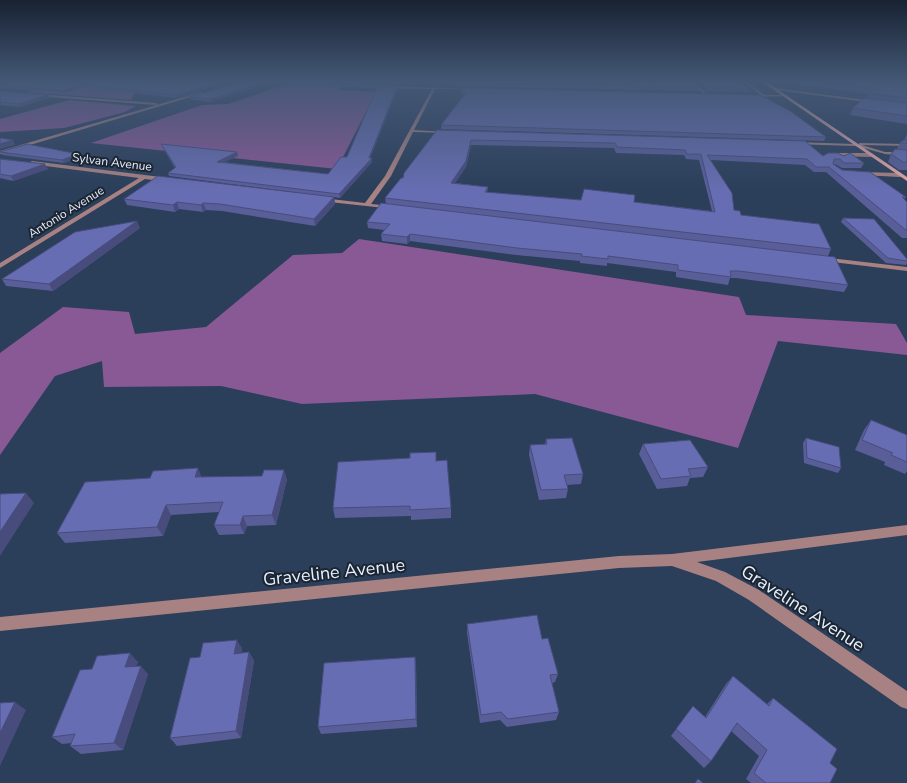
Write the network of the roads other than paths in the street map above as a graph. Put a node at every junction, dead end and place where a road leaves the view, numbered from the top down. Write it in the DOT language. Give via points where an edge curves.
graph roads {
  1 [pos="117,118"];
  2 [pos="418,118"];
  3 [pos="817,118"];
  4 [pos="410,131"];
  5 [pos="450,132"];
  6 [pos="789,143"];
  7 [pos="805,143"];
  8 [pos="856,145"];
  9 [pos="907,145"];
  10 [pos="811,148"];
  11 [pos="0,153"];
  12 [pos="827,154"];
  13 [pos="907,154"];
  14 [pos="871,155"];
  15 [pos="0,159"];
  16 [pos="10,160"];
  17 [pos="29,162"];
  18 [pos="854,170"];
  19 [pos="900,175"];
  20 [pos="144,177"];
  21 [pos="907,179"];
  22 [pos="173,180"];
  23 [pos="319,199"];
  24 [pos="368,205"];
  25 [pos="397,209"];
  26 [pos="819,259"];
  27 [pos="0,266"];
  28 [pos="907,269"];
  29 [pos="904,532"];
  30 [pos="672,560"];
  31 [pos="0,624"];
  32 [pos="907,701"];
  1 -- 11 [label="street"];
  2 -- 4 [label="street"];
  3 -- 8 [label="main road"];
  4 -- 5 [label="street"];
  4 -- 24 [label="street" via="388,176"];
  6 -- 7 [label="street"];
  7 -- 8 [label="street"];
  7 -- 10 [label="street"];
  8 -- 9 [label="street"];
  8 -- 13 [label="street" via="885,153"];
  8 -- 14 [label="main road"];
  12 -- 14 [label="street"];
  14 -- 19 [label="main road"];
  15 -- 16 [label="street"];
  17 -- 20 [label="street, Sylvan Avenue"];
  18 -- 19 [label="street"];
  19 -- 21 [label="main road"];
  20 -- 22 [label="street, Sylvan Avenue"];
  20 -- 27 [label="street, Antonio Avenue"];
  23 -- 24 [label="street"];
  24 -- 25 [label="street"];
  26 -- 28 [label="street"];
  29 -- 30 [label="street, Graveline Avenue"];
  30 -- 31 [label="street, Graveline Avenue" via="620,562"];
  30 -- 32 [label="street, Graveline Avenue" via="720,576 754,595"];
}
